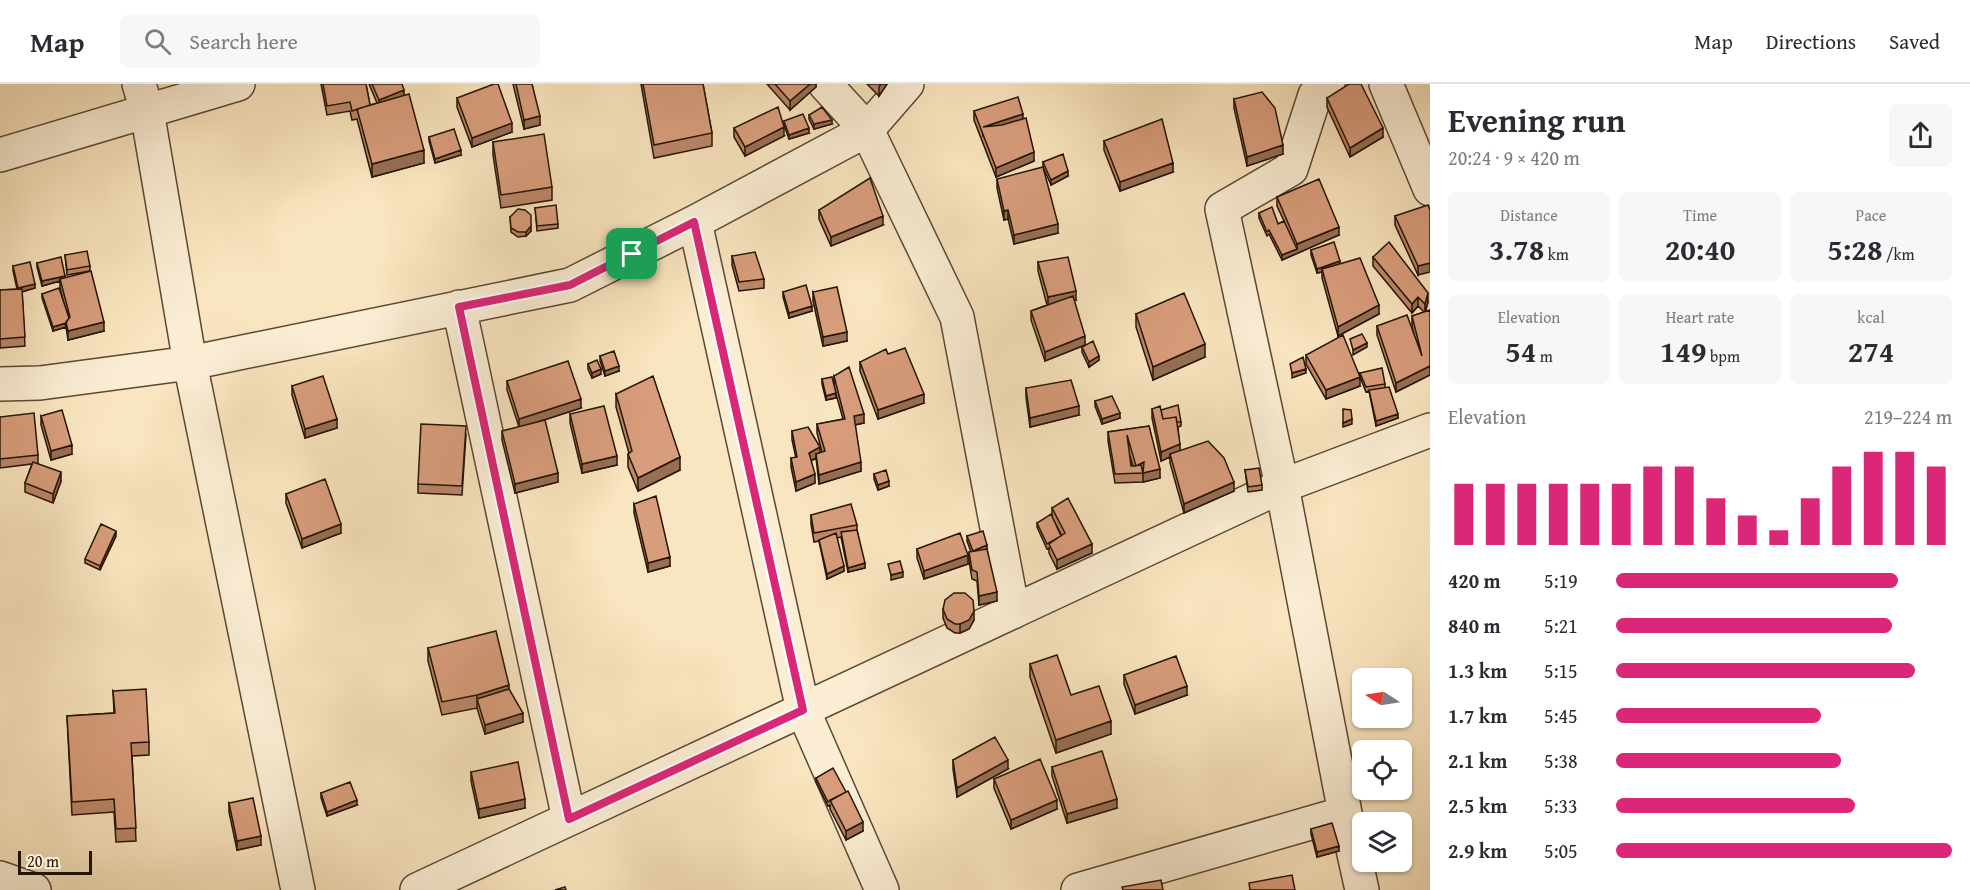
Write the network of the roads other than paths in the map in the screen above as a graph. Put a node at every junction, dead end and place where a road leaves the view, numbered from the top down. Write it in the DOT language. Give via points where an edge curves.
graph roads {
  1 [pos="238,84"];
  2 [pos="825,84"];
  3 [pos="908,84"];
  4 [pos="1328,84"];
  5 [pos="1386,84"];
  6 [pos="148,93"];
  7 [pos="867,129"];
  8 [pos="0,155"];
  9 [pos="1430,189"];
  10 [pos="694,222"];
  11 [pos="459,307"];
  12 [pos="190,363"];
  13 [pos="0,384"];
  14 [pos="1430,430"];
  15 [pos="1282,486"];
  16 [pos="1013,612"];
  17 [pos="803,710"];
  18 [pos="1345,813"];
  19 [pos="569,819"];
  20 [pos="0,878"];
  21 [pos="34,890"];
  22 [pos="298,890"];
  23 [pos="417,890"];
  24 [pos="882,890"];
  25 [pos="1078,890"];
  26 [pos="1362,890"];
  1 -- 6 [label="street"];
  2 -- 7 [label="street"];
  3 -- 7 [label="street"];
  4 -- 15 [label="street" via="1315,95 1291,169 1222,209"];
  5 -- 9 [label="street"];
  6 -- 8 [label="street"];
  6 -- 12 [label="street"];
  7 -- 10 [label="street"];
  7 -- 16 [label="street" via="957,317"];
  10 -- 11 [label="street" via="570,285"];
  10 -- 17 [label="street"];
  11 -- 12 [label="street"];
  11 -- 19 [label="street"];
  12 -- 13 [label="street" via="40,383"];
  12 -- 22 [label="street"];
  14 -- 15 [label="street"];
  15 -- 16 [label="street"];
  15 -- 18 [label="street"];
  16 -- 17 [label="street"];
  17 -- 19 [label="street"];
  17 -- 24 [label="street"];
  18 -- 25 [label="street"];
  18 -- 26 [label="street"];
  19 -- 23 [label="street"];
  20 -- 21 [label="street"];
}
